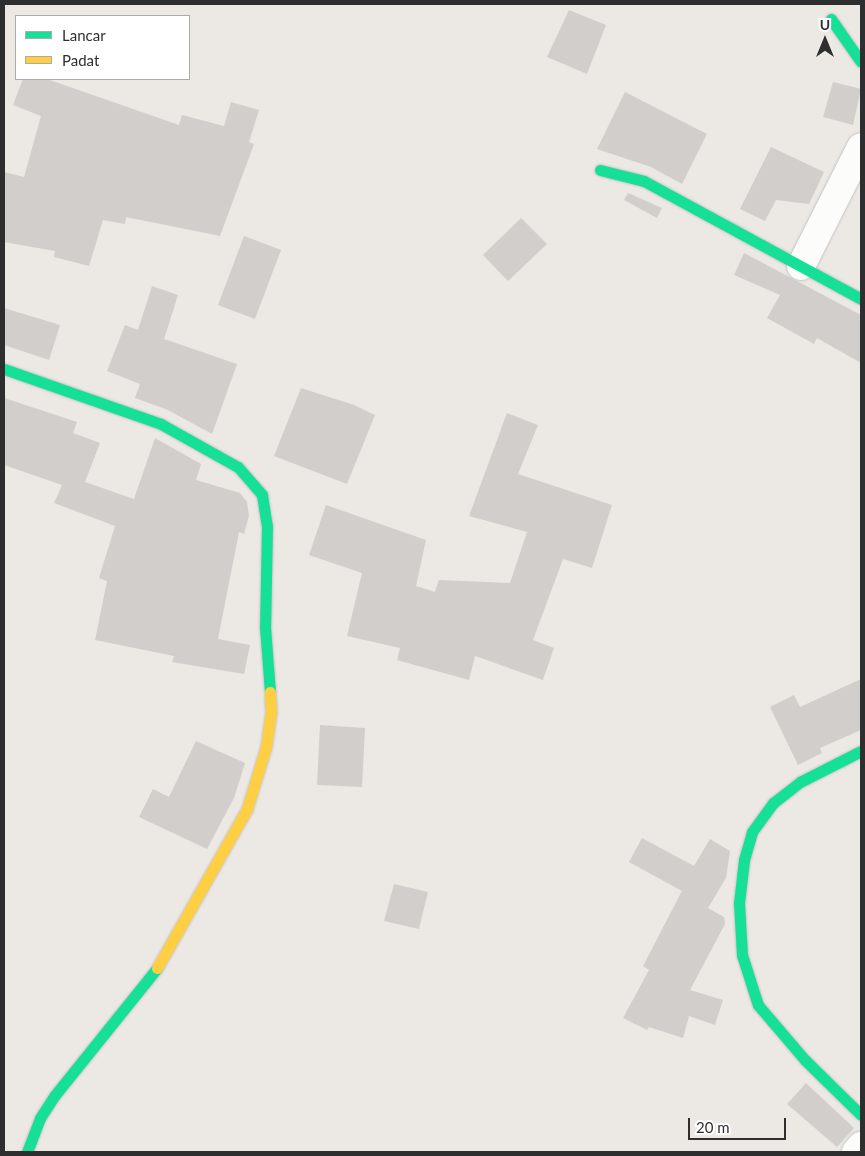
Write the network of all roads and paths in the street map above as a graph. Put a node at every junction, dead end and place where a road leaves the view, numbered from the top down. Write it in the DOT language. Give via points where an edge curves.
graph roads {
  1 [pos="831,19"];
  2 [pos="861,62"];
  3 [pos="861,147"];
  4 [pos="600,170"];
  5 [pos="801,266"];
  6 [pos="861,299"];
  7 [pos="4,368"];
  8 [pos="861,751"];
  9 [pos="861,1115"];
  10 [pos="861,1146"];
  11 [pos="27,1152"];
  12 [pos="856,1152"];
  1 -- 2 [label="street"];
  3 -- 5 [label="street"];
  4 -- 5 [label="street" via="644,181"];
  5 -- 6 [label="street"];
  7 -- 11 [label="street" via="161,424 238,467 262,495 267,527 265,627 270,713 266,747 247,810 152,977 55,1095 40,1118"];
  8 -- 9 [label="street" via="800,782 773,803 752,832 744,860 739,903 742,955 758,1005 805,1060"];
  10 -- 12 [label="street"];
}
